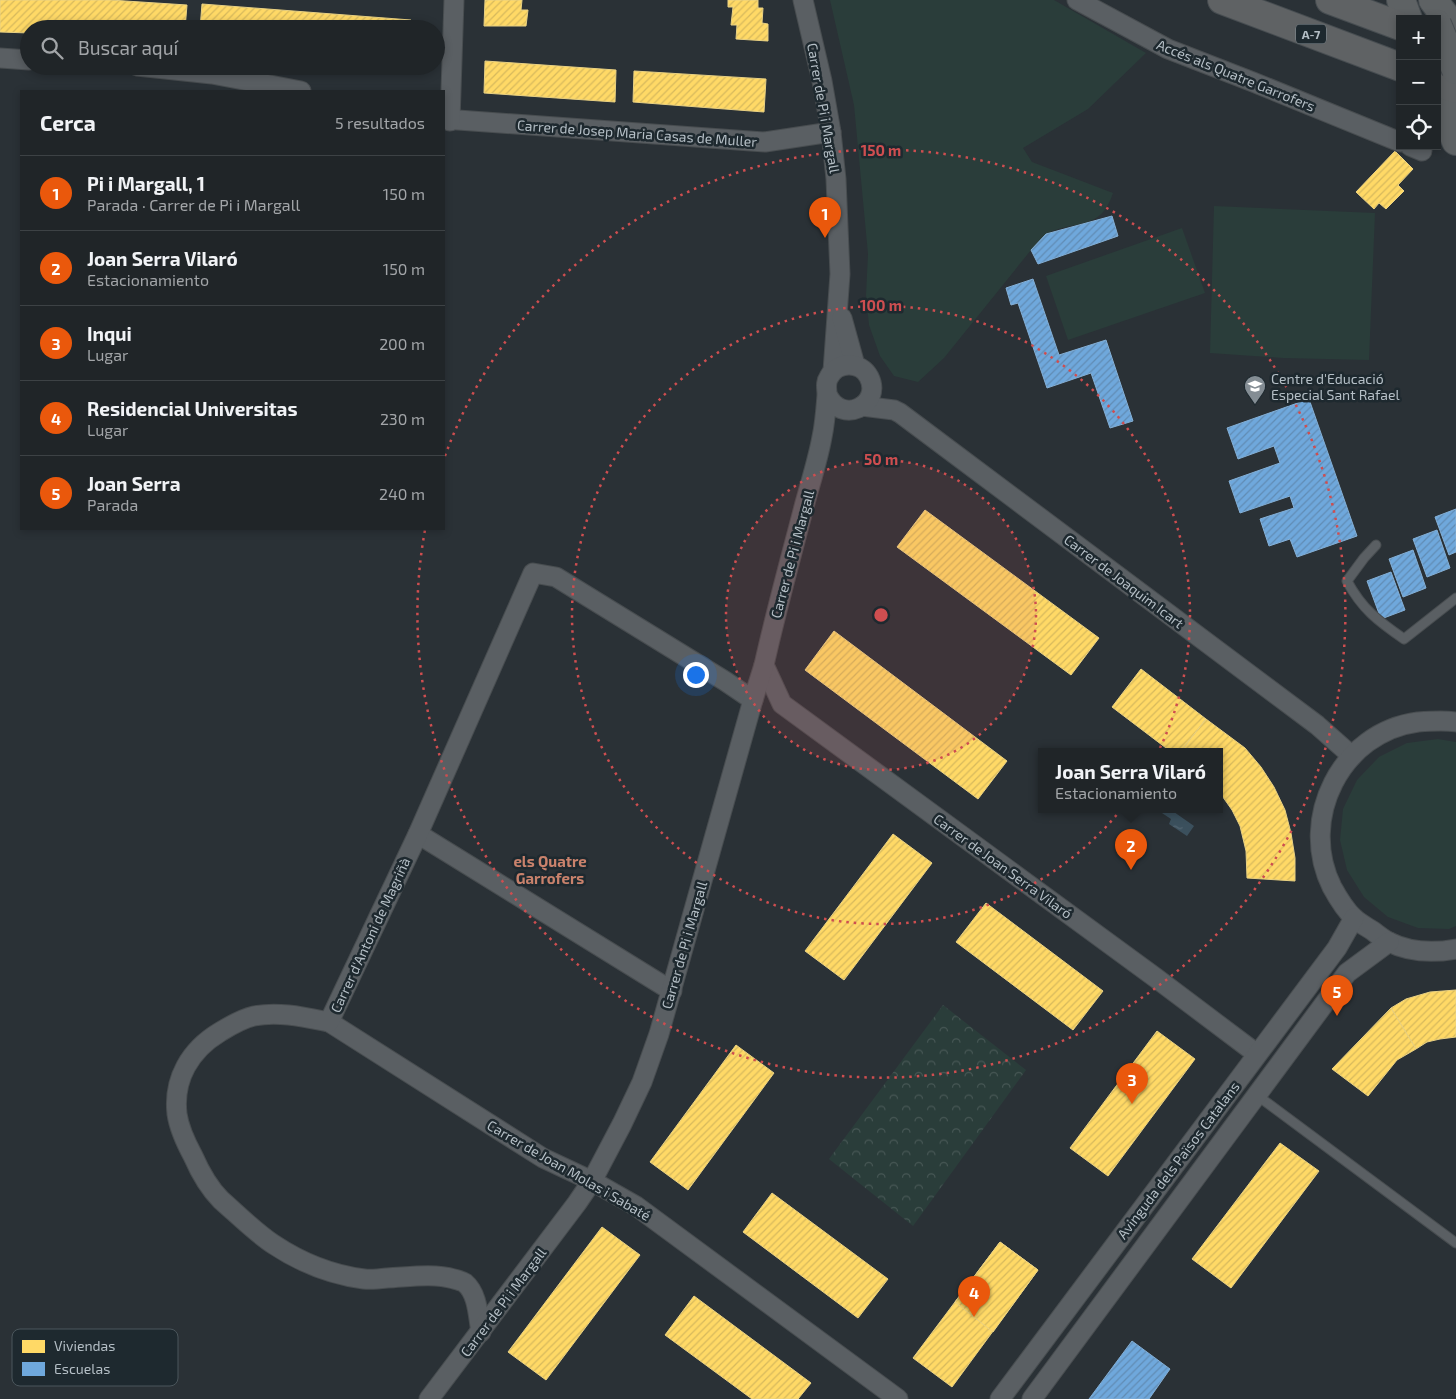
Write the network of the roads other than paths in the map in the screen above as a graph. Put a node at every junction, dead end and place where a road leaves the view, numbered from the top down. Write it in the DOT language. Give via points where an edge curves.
graph roads {
  1 [pos="454,0"];
  2 [pos="803,0"];
  3 [pos="1077,0"];
  4 [pos="1222,0"];
  5 [pos="1330,0"];
  6 [pos="1401,0"];
  7 [pos="1428,0"];
  8 [pos="1432,0"];
  9 [pos="1407,15"];
  10 [pos="1434,15"];
  11 [pos="1396,25"];
  12 [pos="1456,30"];
  13 [pos="1441,34"];
  14 [pos="1441,42"];
  15 [pos="1456,48"];
  16 [pos="0,58"];
  17 [pos="20,59"];
  18 [pos="1396,65"];
  19 [pos="1456,70"];
  20 [pos="217,75"];
  21 [pos="1441,82"];
  22 [pos="1456,88"];
  23 [pos="295,90"];
  24 [pos="1441,103"];
  25 [pos="447,120"];
  26 [pos="831,132"];
  27 [pos="1396,140"];
  28 [pos="1456,141"];
  29 [pos="838,306"];
  30 [pos="854,365"];
  31 [pos="833,371"];
  32 [pos="872,386"];
  33 [pos="827,394"];
  34 [pos="854,408"];
  35 [pos="894,410"];
  36 [pos="822,437"];
  37 [pos="1376,545"];
  38 [pos="1456,598"];
  39 [pos="764,665"];
  40 [pos="753,700"];
  41 [pos="1456,722"];
  42 [pos="1352,756"];
  43 [pos="418,834"];
  44 [pos="1354,918"];
  45 [pos="1389,942"];
  46 [pos="1456,949"];
  47 [pos="672,991"];
  48 [pos="329,1022"];
  49 [pos="1257,1054"];
  50 [pos="1258,1096"];
  51 [pos="592,1181"];
  52 [pos="1456,1243"];
  53 [pos="481,1332"];
  54 [pos="430,1399"];
  55 [pos="898,1399"];
  56 [pos="1000,1399"];
  57 [pos="1032,1399"];
  1 -- 25 [label="street"];
  2 -- 26 [label="street, Carrer de Pi i Margall"];
  3 -- 27 [label="street, Accés als Quatre Garrofers" via="1168,49"];
  4 -- 18 [label="highway, A-7"];
  5 -- 11 [label="highway"];
  6 -- 9 [label="highway"];
  7 -- 10 [label="highway"];
  8 -- 12 [label="highway"];
  13 -- 19 [label="highway, bridge"];
  14 -- 15 [label="highway"];
  16 -- 17 [label="street"];
  20 -- 23 [label="street"];
  21 -- 22 [label="highway"];
  24 -- 28 [label="highway"];
  25 -- 26 [label="street, Carrer de Josep Maria Casas de Muller" via="765,142"];
  26 -- 29 [label="street, Carrer de Pi i Margall" via="839,226"];
  29 -- 30 [label="street, Carrer de Pi i Margall"];
  29 -- 31 [label="street, Carrer de Pi i Margall"];
  30 -- 31 [label="street"];
  30 -- 32 [label="street, Carrer de Pi i Margall" via="869,377"];
  31 -- 33 [label="street, Carrer de Pi i Margall" via="828,378"];
  32 -- 34 [label="street, Carrer de Pi i Margall" via="868,400"];
  32 -- 35 [label="street, Carrer de Joaquim Icart"];
  33 -- 34 [label="street" via="834,405"];
  33 -- 36 [label="street, Carrer de Pi i Margall"];
  34 -- 35 [label="street, Carrer de Joaquim Icart"];
  34 -- 36 [label="street, Carrer de Pi i Margall"];
  35 -- 42 [label="street, Carrer de Joaquim Icart" via="1317,725"];
  36 -- 39 [label="street, Carrer de Pi i Margall"];
  37 -- 38 [label="lane" via="1347,581 1356,598 1378,621 1404,639"];
  39 -- 40 [label="street, Carrer de Pi i Margall"];
  39 -- 49 [label="street, Carrer de Joan Serra Vilaró" via="782,704"];
  40 -- 43 [label="street, Carrer d'Antoni de Magriñà" via="556,577 533,573"];
  40 -- 47 [label="street, Carrer de Pi i Margall"];
  41 -- 42 [label="street" via="1431,720 1409,723 1388,730"];
  42 -- 44 [label="street" via="1336,776 1325,799 1320,850 1326,876 1338,899"];
  43 -- 47 [label="street"];
  43 -- 48 [label="street, Carrer d'Antoni de Magriñà"];
  44 -- 45 [label="street"];
  44 -- 49 [label="street, Avinguda dels Països Catalans" via="1336,948"];
  45 -- 46 [label="street" via="1414,950 1440,952"];
  45 -- 50 [label="street, Avinguda dels Països Catalans" via="1348,973"];
  47 -- 51 [label="street, Carrer de Pi i Margall" via="642,1082"];
  48 -- 51 [label="street, Carrer de Joan Molas i Sabaté" via="543,1158"];
  48 -- 53 [label="street, Carrer d'Antoni de Magriñà" via="300,1016 253,1016 213,1036 195,1051 183,1070 176,1094 184,1139 203,1178 219,1198 272,1244 303,1261 340,1275 366,1280 444,1276 464,1282 478,1309"];
  49 -- 56 [label="street, Avinguda dels Països Catalans"];
  50 -- 52 [label="lane"];
  50 -- 57 [label="street, Avinguda dels Països Catalans"];
  51 -- 53 [label="street, Carrer de Pi i Margall"];
  51 -- 55 [label="street, Carrer de Joan Molas i Sabaté" via="636,1206"];
  53 -- 54 [label="street, Carrer de Pi i Margall"];
}
